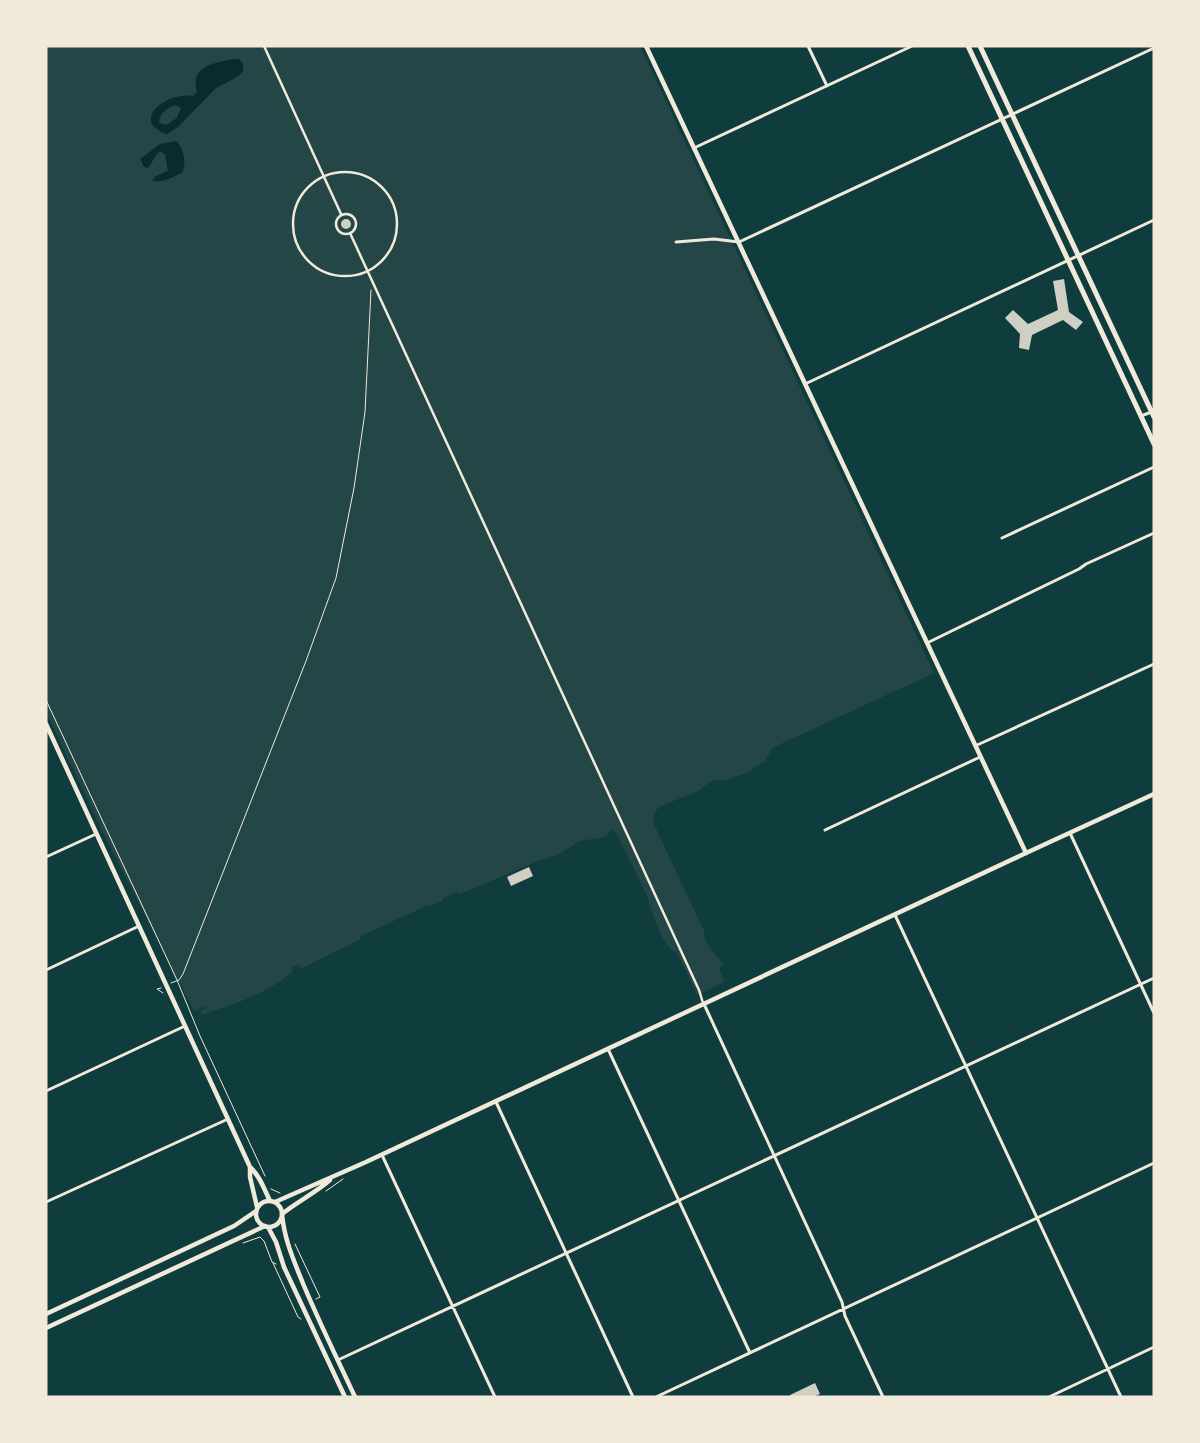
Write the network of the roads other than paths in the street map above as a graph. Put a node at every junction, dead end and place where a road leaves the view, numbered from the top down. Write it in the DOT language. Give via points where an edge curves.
graph roads {
  1 [pos="264,46"];
  2 [pos="646,46"];
  3 [pos="808,46"];
  4 [pos="912,46"];
  5 [pos="968,46"];
  6 [pos="980,46"];
  7 [pos="1154,48"];
  8 [pos="827,86"];
  9 [pos="1012,115"];
  10 [pos="1002,120"];
  11 [pos="694,148"];
  12 [pos="324,176"];
  13 [pos="341,214"];
  14 [pos="1154,220"];
  15 [pos="350,233"];
  16 [pos="676,242"];
  17 [pos="738,242"];
  18 [pos="1078,256"];
  19 [pos="1068,260"];
  20 [pos="367,271"];
  21 [pos="805,384"];
  22 [pos="1153,413"];
  23 [pos="1141,416"];
  24 [pos="1154,444"];
  25 [pos="1154,467"];
  26 [pos="1154,533"];
  27 [pos="1002,538"];
  28 [pos="927,643"];
  29 [pos="1154,664"];
  30 [pos="46,724"];
  31 [pos="975,746"];
  32 [pos="980,757"];
  33 [pos="1154,794"];
  34 [pos="825,830"];
  35 [pos="1070,833"];
  36 [pos="96,834"];
  37 [pos="1026,854"];
  38 [pos="46,857"];
  39 [pos="895,915"];
  40 [pos="139,926"];
  41 [pos="46,970"];
  42 [pos="1154,978"];
  43 [pos="1140,984"];
  44 [pos="704,1004"];
  45 [pos="1154,1012"];
  46 [pos="185,1026"];
  47 [pos="608,1049"];
  48 [pos="966,1066"];
  49 [pos="46,1091"];
  50 [pos="496,1102"];
  51 [pos="228,1119"];
  52 [pos="382,1155"];
  53 [pos="774,1156"];
  54 [pos="1154,1163"];
  55 [pos="250,1167"];
  56 [pos="331,1179"];
  57 [pos="679,1201"];
  58 [pos="46,1202"];
  59 [pos="272,1202"];
  60 [pos="257,1209"];
  61 [pos="282,1214"];
  62 [pos="1037,1218"];
  63 [pos="266,1227"];
  64 [pos="566,1254"];
  65 [pos="114,1282"];
  66 [pos="119,1294"];
  67 [pos="453,1306"];
  68 [pos="844,1309"];
  69 [pos="46,1314"];
  70 [pos="46,1328"];
  71 [pos="1154,1347"];
  72 [pos="750,1353"];
  73 [pos="338,1360"];
  74 [pos="1108,1369"];
  75 [pos="345,1397"];
  76 [pos="355,1397"];
  77 [pos="495,1397"];
  78 [pos="633,1397"];
  79 [pos="656,1397"];
  80 [pos="883,1397"];
  81 [pos="1048,1397"];
  82 [pos="1121,1397"];
  1 -- 12 [label="street"];
  2 -- 11 [label="main road"];
  3 -- 8 [label="street"];
  4 -- 8 [label="street"];
  5 -- 10 [label="main road"];
  6 -- 9 [label="main road"];
  7 -- 9 [label="street"];
  8 -- 11 [label="street"];
  9 -- 10 [label="street"];
  9 -- 18 [label="main road"];
  10 -- 17 [label="street"];
  10 -- 19 [label="main road"];
  11 -- 17 [label="main road"];
  12 -- 13 [label="street"];
  12 -- 20 [label="street" via="338,172 367,177 379,184 395,208 395,238 380,262"];
  12 -- 20 [label="street" via="304,192 298,203 293,227 295,239 300,250 318,268 349,275"];
  13 -- 15 [label="street" via="336,228 341,233"];
  13 -- 15 [label="street" via="348,214 356,221"];
  14 -- 18 [label="street"];
  15 -- 20 [label="street"];
  16 -- 17 [label="street" via="714,239"];
  17 -- 21 [label="main road"];
  18 -- 19 [label="street"];
  18 -- 22 [label="main road"];
  19 -- 21 [label="street"];
  19 -- 23 [label="main road"];
  20 -- 44 [label="street"];
  21 -- 28 [label="main road"];
  22 -- 23 [label="street"];
  23 -- 24 [label="main road"];
  25 -- 27 [label="street"];
  26 -- 28 [label="street"];
  28 -- 31 [label="main road"];
  29 -- 31 [label="street"];
  30 -- 36 [label="main road"];
  31 -- 32 [label="main road"];
  32 -- 34 [label="street"];
  32 -- 37 [label="main road"];
  33 -- 35 [label="main road"];
  35 -- 37 [label="main road"];
  35 -- 43 [label="street"];
  36 -- 38 [label="street"];
  36 -- 40 [label="main road"];
  37 -- 39 [label="main road"];
  39 -- 44 [label="main road"];
  39 -- 48 [label="street"];
  40 -- 41 [label="street"];
  40 -- 46 [label="main road"];
  42 -- 43 [label="street"];
  43 -- 45 [label="street"];
  43 -- 48 [label="street"];
  44 -- 47 [label="main road"];
  44 -- 53 [label="street"];
  46 -- 49 [label="street"];
  46 -- 51 [label="main road"];
  47 -- 50 [label="main road"];
  47 -- 57 [label="street"];
  48 -- 53 [label="street"];
  48 -- 62 [label="street"];
  50 -- 52 [label="main road"];
  50 -- 64 [label="street"];
  51 -- 55 [label="main road"];
  51 -- 58 [label="street"];
  52 -- 56 [label="main road"];
  52 -- 67 [label="street"];
  53 -- 57 [label="street"];
  53 -- 68 [label="street"];
  54 -- 62 [label="street"];
  55 -- 59 [label="main road" via="257,1173"];
  55 -- 60 [label="main road"];
  56 -- 59 [label="main road"];
  56 -- 61 [label="main road"];
  57 -- 64 [label="street"];
  57 -- 72 [label="street"];
  59 -- 60 [label="main road" via="262,1202"];
  59 -- 61 [label="main road" via="279,1206"];
  60 -- 63 [label="main road" via="258,1221"];
  60 -- 65 [label="main road" via="234,1226"];
  61 -- 63 [label="main road" via="279,1222"];
  61 -- 73 [label="main road" via="291,1252"];
  62 -- 68 [label="street"];
  62 -- 74 [label="street"];
  63 -- 66 [label="main road"];
  63 -- 75 [label="main road" via="276,1242 284,1267"];
  64 -- 67 [label="street"];
  64 -- 78 [label="street"];
  65 -- 66 [label="main road"];
  65 -- 69 [label="main road"];
  66 -- 70 [label="main road"];
  67 -- 73 [label="street"];
  67 -- 77 [label="street"];
  68 -- 72 [label="street"];
  68 -- 80 [label="street"];
  71 -- 74 [label="street"];
  72 -- 79 [label="street"];
  73 -- 76 [label="main road"];
  74 -- 81 [label="street"];
  74 -- 82 [label="street"];
}
